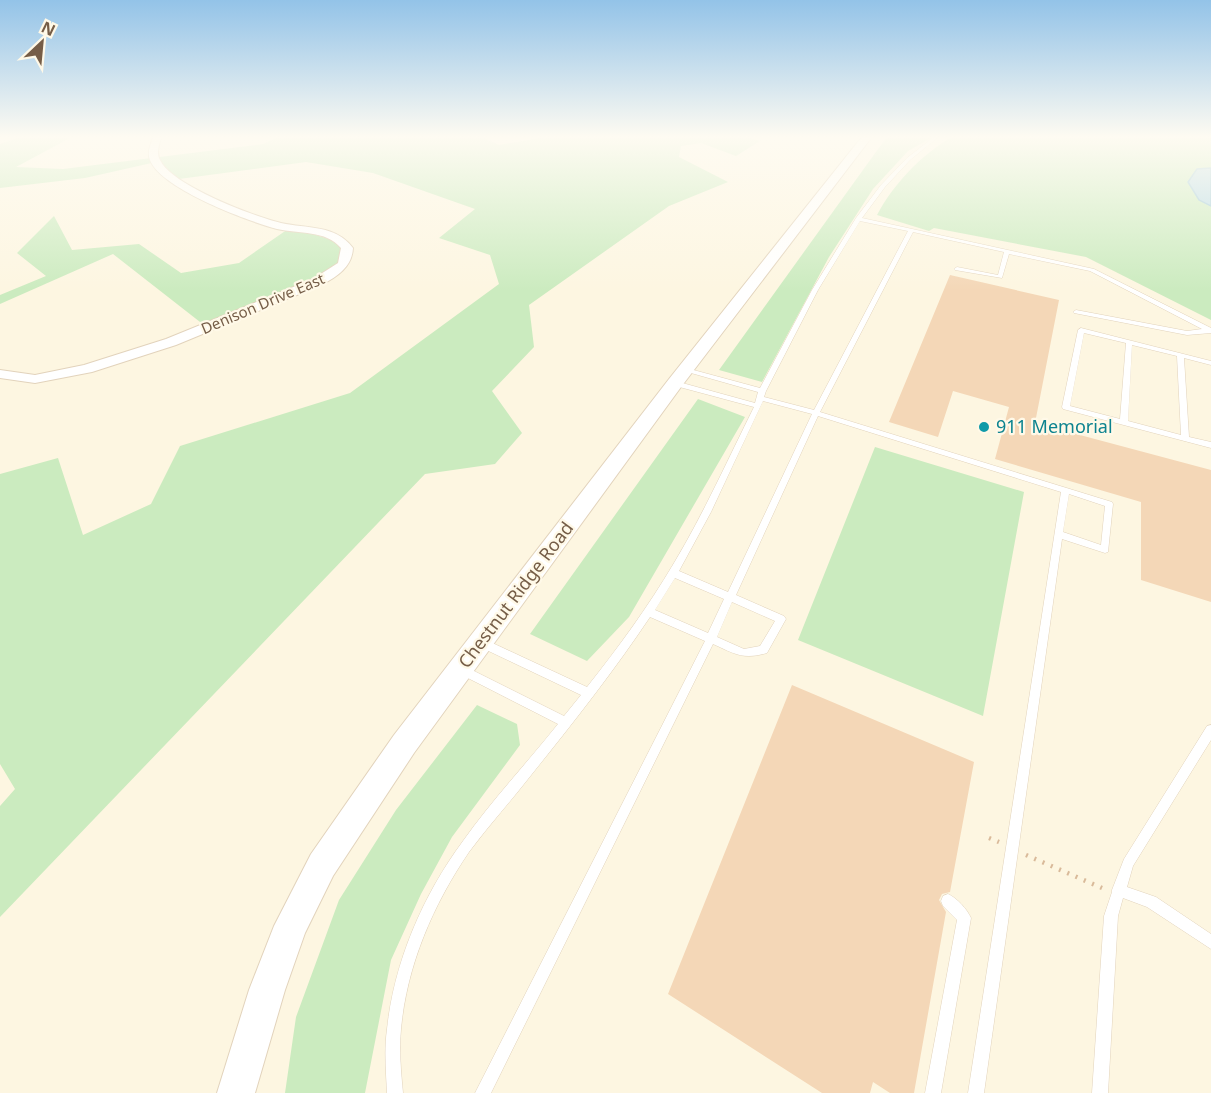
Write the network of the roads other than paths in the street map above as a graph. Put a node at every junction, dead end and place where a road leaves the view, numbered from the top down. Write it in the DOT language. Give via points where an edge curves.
graph roads {
  1 [pos="190,189"];
  2 [pos="827,189"];
  3 [pos="881,189"];
  4 [pos="859,219"];
  5 [pos="911,231"];
  6 [pos="1007,251"];
  7 [pos="957,269"];
  8 [pos="1076,312"];
  9 [pos="1211,330"];
  10 [pos="1129,342"];
  11 [pos="1180,355"];
  12 [pos="1211,363"];
  13 [pos="0,374"];
  14 [pos="681,377"];
  15 [pos="759,398"];
  16 [pos="816,413"];
  17 [pos="1124,422"];
  18 [pos="1185,438"];
  19 [pos="1211,445"];
  20 [pos="1065,491"];
  21 [pos="1059,534"];
  22 [pos="673,573"];
  23 [pos="730,597"];
  24 [pos="649,612"];
  25 [pos="711,638"];
  26 [pos="482,643"];
  27 [pos="460,669"];
  28 [pos="588,693"];
  29 [pos="565,722"];
  30 [pos="1211,730"];
  31 [pos="1119,889"];
  32 [pos="948,901"];
  33 [pos="1211,942"];
  34 [pos="236,1093"];
  35 [pos="395,1093"];
  36 [pos="483,1093"];
  37 [pos="933,1093"];
  38 [pos="976,1093"];
  39 [pos="1100,1093"];
  1 -- 13 [label="street, Denison Drive East" via="268,222 338,238 347,248 345,261 317,282 171,342 69,373 35,379"];
  2 -- 14 [label="street, Chestnut Ridge Road"];
  3 -- 4 [label="lane"];
  4 -- 5 [label="lane"];
  4 -- 15 [label="lane"];
  5 -- 6 [label="lane"];
  5 -- 16 [label="lane"];
  6 -- 7 [label="lane" via="1000,278"];
  6 -- 9 [label="lane" via="1092,270"];
  8 -- 9 [label="lane" via="1187,333"];
  10 -- 11 [label="lane"];
  10 -- 17 [label="lane"];
  10 -- 17 [label="lane" via="1081,330 1066,407"];
  11 -- 12 [label="lane"];
  11 -- 18 [label="lane"];
  14 -- 15 [label="lane"];
  14 -- 15 [label="lane"];
  14 -- 26 [label="street, Chestnut Ridge Road"];
  15 -- 16 [label="lane"];
  15 -- 22 [label="lane"];
  16 -- 20 [label="lane"];
  16 -- 23 [label="lane"];
  17 -- 18 [label="lane"];
  18 -- 19 [label="lane"];
  20 -- 21 [label="lane"];
  20 -- 21 [label="lane" via="1109,504 1105,550"];
  21 -- 38 [label="lane"];
  22 -- 23 [label="lane"];
  22 -- 24 [label="lane"];
  23 -- 25 [label="lane"];
  23 -- 25 [label="lane" via="781,619 763,650 744,653"];
  24 -- 25 [label="lane"];
  24 -- 28 [label="lane"];
  25 -- 36 [label="lane"];
  26 -- 27 [label="street, Chestnut Ridge Road"];
  26 -- 28 [label="lane"];
  27 -- 29 [label="lane"];
  27 -- 34 [label="street, Chestnut Ridge Road" via="322,865 291,926"];
  28 -- 29 [label="lane"];
  29 -- 35 [label="lane" via="459,857 431,906 404,970 395,1011 391,1059"];
  30 -- 31 [label="lane" via="1128,863"];
  31 -- 33 [label="lane" via="1151,902"];
  31 -- 39 [label="lane" via="1111,916"];
  32 -- 37 [label="lane" via="964,918"];
}
